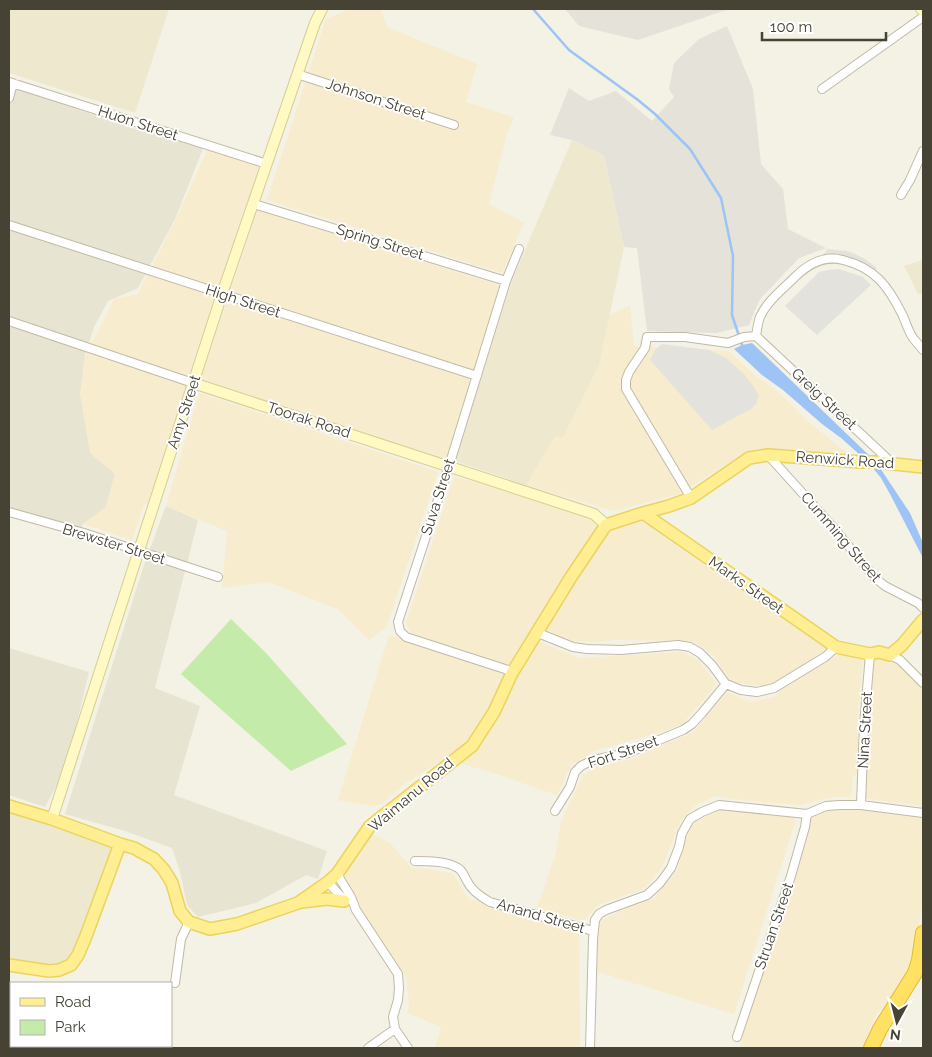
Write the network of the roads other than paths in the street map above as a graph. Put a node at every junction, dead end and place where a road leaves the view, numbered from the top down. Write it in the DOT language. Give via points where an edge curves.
graph roads {
  1 [pos="322,9"];
  2 [pos="923,17"];
  3 [pos="297,74"];
  4 [pos="11,82"];
  5 [pos="822,89"];
  6 [pos="9,98"];
  7 [pos="454,125"];
  8 [pos="923,151"];
  9 [pos="267,164"];
  10 [pos="901,195"];
  11 [pos="254,204"];
  12 [pos="9,225"];
  13 [pos="519,249"];
  14 [pos="506,281"];
  15 [pos="222,294"];
  16 [pos="9,321"];
  17 [pos="756,336"];
  18 [pos="923,350"];
  19 [pos="476,376"];
  20 [pos="193,383"];
  21 [pos="768,455"];
  22 [pos="892,463"];
  23 [pos="449,466"];
  24 [pos="923,466"];
  25 [pos="691,498"];
  26 [pos="9,512"];
  27 [pos="643,513"];
  28 [pos="606,525"];
  29 [pos="140,551"];
  30 [pos="218,577"];
  31 [pos="923,608"];
  32 [pos="923,620"];
  33 [pos="538,632"];
  34 [pos="836,647"];
  35 [pos="870,654"];
  36 [pos="890,655"];
  37 [pos="512,673"];
  38 [pos="923,683"];
  39 [pos="726,684"];
  40 [pos="861,805"];
  41 [pos="9,806"];
  42 [pos="555,811"];
  43 [pos="923,813"];
  44 [pos="807,814"];
  45 [pos="52,819"];
  46 [pos="120,844"];
  47 [pos="415,860"];
  48 [pos="337,874"];
  49 [pos="328,882"];
  50 [pos="344,901"];
  51 [pos="298,903"];
  52 [pos="356,910"];
  53 [pos="189,922"];
  54 [pos="593,931"];
  55 [pos="923,933"];
  56 [pos="9,965"];
  57 [pos="176,983"];
  58 [pos="395,1029"];
  59 [pos="737,1037"];
  60 [pos="368,1048"];
  61 [pos="408,1048"];
  62 [pos="590,1048"];
  63 [pos="871,1048"];
  1 -- 3 [label="main road, Amy Street"];
  2 -- 5 [label="street"];
  3 -- 7 [label="street, Johnson Street"];
  3 -- 9 [label="main road, Amy Street"];
  4 -- 6 [label="street"];
  4 -- 9 [label="street, Huon Street"];
  8 -- 10 [label="street"];
  9 -- 11 [label="main road, Amy Street"];
  11 -- 14 [label="street, Spring Street"];
  11 -- 15 [label="main road, Amy Street"];
  12 -- 15 [label="street, High Street"];
  13 -- 14 [label="street, Suva Street"];
  14 -- 19 [label="street, Suva Street"];
  15 -- 19 [label="street, High Street"];
  15 -- 20 [label="main road, Amy Street"];
  16 -- 20 [label="street, Toorak Road"];
  17 -- 18 [label="street" via="767,305 804,268 830,258 863,266 881,279"];
  17 -- 22 [label="street, Greig Street"];
  17 -- 25 [label="street" via="728,343 685,337 647,337 645,348 629,372 626,389"];
  19 -- 23 [label="street, Suva Street"];
  20 -- 23 [label="main road, Toorak Road"];
  20 -- 29 [label="main road, Amy Street"];
  21 -- 22 [label="main road, Renwick Road"];
  21 -- 25 [label="main road" via="748,458"];
  21 -- 31 [label="street, Cumming Street" via="874,577"];
  22 -- 24 [label="main road, Renwick Road"];
  23 -- 28 [label="main road, Toorak Road" via="594,514"];
  23 -- 37 [label="street, Suva Street" via="398,622 400,630 406,637"];
  25 -- 27 [label="main road"];
  26 -- 29 [label="street, Brewster Street"];
  27 -- 28 [label="main road"];
  27 -- 34 [label="main road, Marks Street"];
  28 -- 33 [label="main road, Waimanu Road"];
  29 -- 30 [label="street, Brewster Street"];
  29 -- 45 [label="main road, Amy Street"];
  32 -- 36 [label="main road"];
  33 -- 37 [label="main road, Waimanu Road"];
  33 -- 39 [label="street" via="573,647 587,649 690,647 712,665"];
  34 -- 35 [label="main road, Marks Street"];
  34 -- 39 [label="street" via="774,688 757,692"];
  35 -- 36 [label="main road, Marks Street"];
  35 -- 40 [label="street, Nina Street"];
  36 -- 38 [label="street" via="900,660"];
  37 -- 48 [label="main road, Waimanu Road" via="494,712 472,746 370,826"];
  39 -- 42 [label="street, Fort Street" via="683,730 628,753 581,766"];
  40 -- 43 [label="street"];
  40 -- 44 [label="street" via="826,806"];
  41 -- 45 [label="main road"];
  44 -- 54 [label="street" via="719,805 702,812 690,819 670,868 660,883 647,895 599,914"];
  44 -- 59 [label="street, Struan Street" via="791,876"];
  45 -- 46 [label="main road"];
  46 -- 53 [label="main road" via="154,859 164,870 172,883 180,911"];
  46 -- 56 [label="main road" via="86,936 71,965 49,971"];
  47 -- 54 [label="street, Anand Street" via="458,868 475,891 490,902"];
  48 -- 49 [label="main road, Waimanu Road"];
  48 -- 52 [label="street"];
  49 -- 50 [label="street"];
  49 -- 51 [label="main road, Waimanu Road"];
  50 -- 51 [label="main road" via="328,899"];
  50 -- 52 [label="street"];
  51 -- 53 [label="main road, Waimanu Road" via="237,924 210,929"];
  52 -- 58 [label="street" via="398,974 398,1000 393,1018"];
  53 -- 57 [label="street" via="181,939"];
  54 -- 62 [label="street"];
  55 -- 63 [label="highway" via="915,973"];
  58 -- 60 [label="street"];
  58 -- 61 [label="street"];
}
